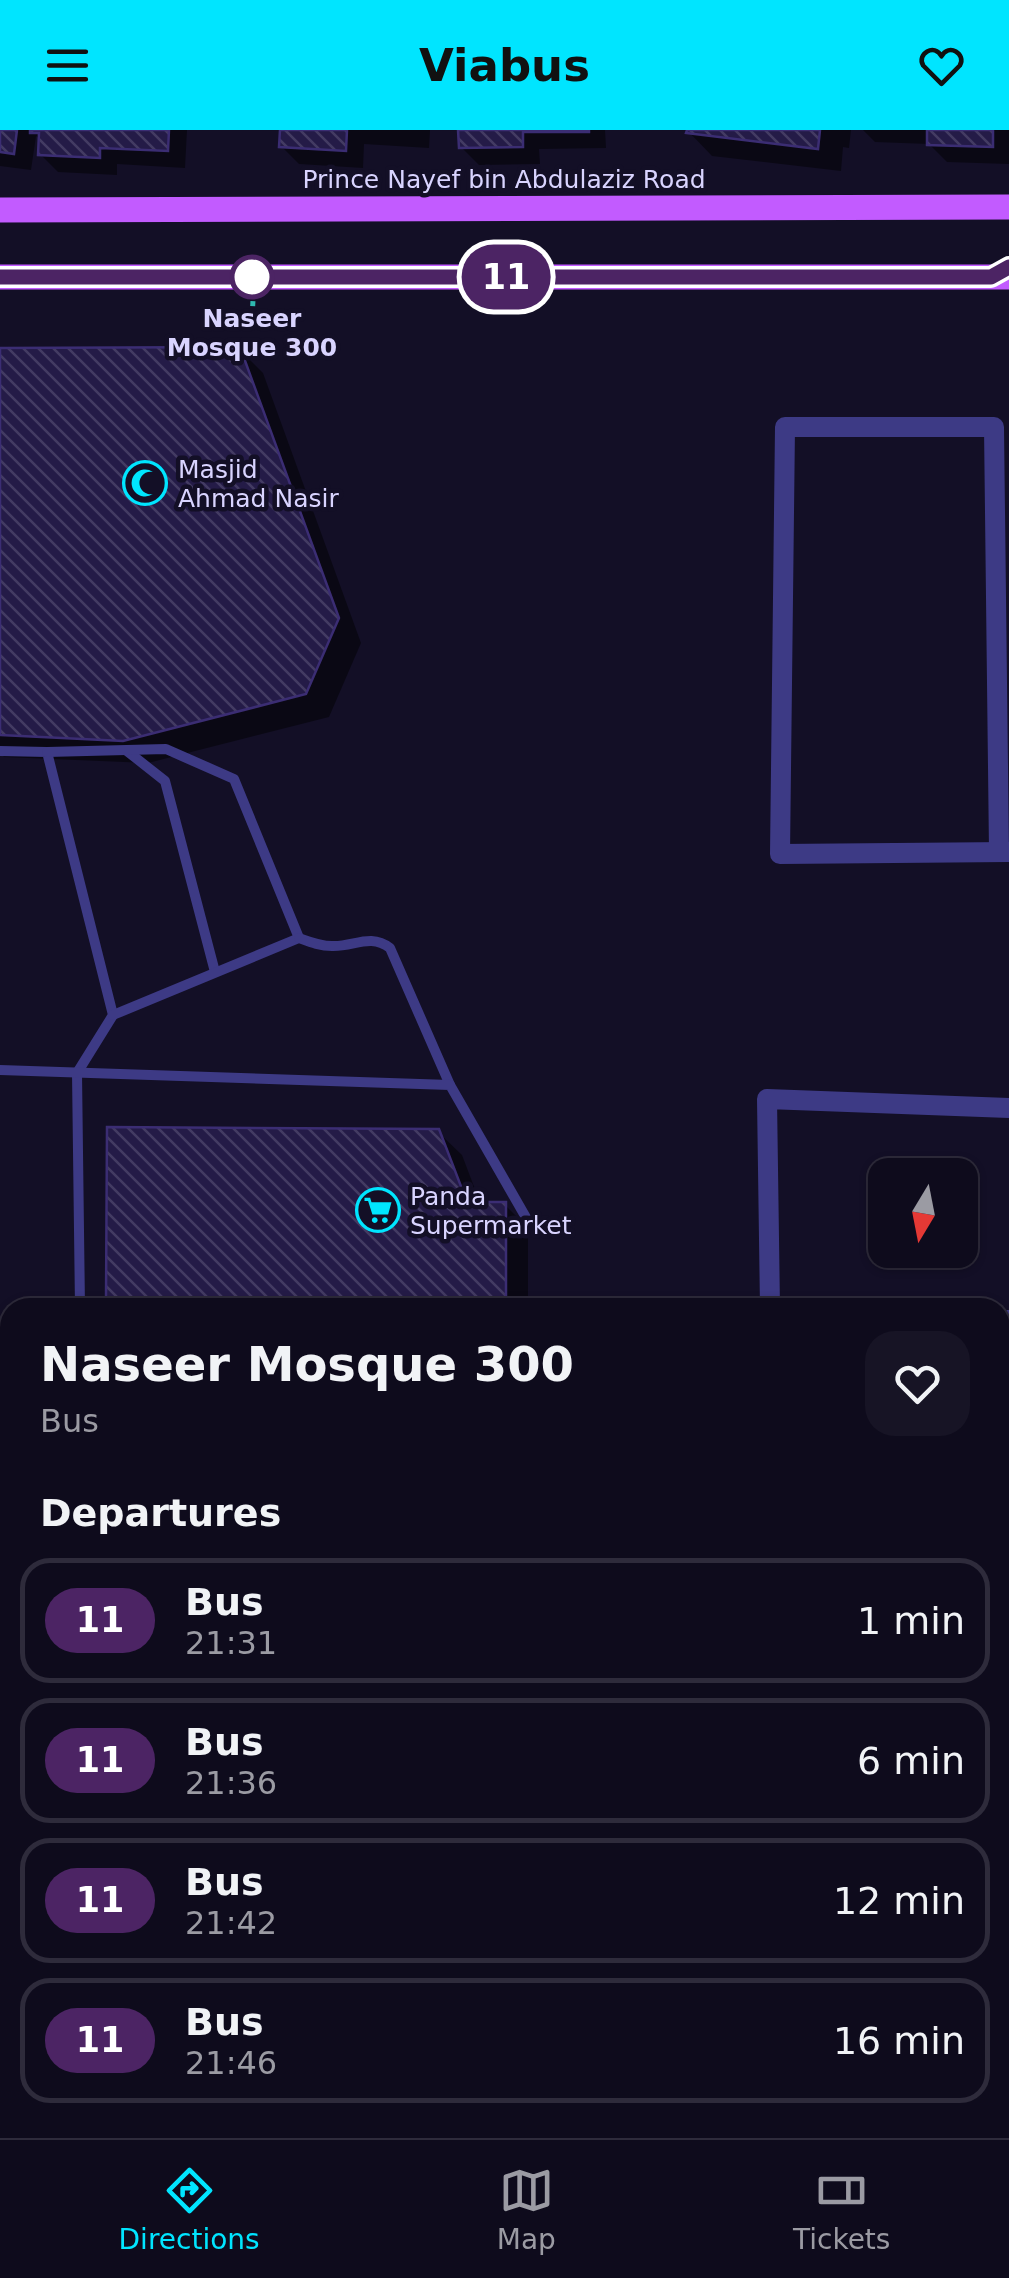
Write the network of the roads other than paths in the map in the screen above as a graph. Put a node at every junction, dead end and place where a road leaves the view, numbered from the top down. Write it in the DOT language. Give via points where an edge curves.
graph roads {
  1 [pos="1007,209"];
  2 [pos="0,210"];
  3 [pos="1003,274"];
  4 [pos="0,277"];
  5 [pos="126,750"];
  6 [pos="0,751"];
  7 [pos="46,752"];
  8 [pos="1004,852"];
  9 [pos="299,938"];
  10 [pos="215,972"];
  11 [pos="112,1014"];
  12 [pos="0,1070"];
  13 [pos="77,1073"];
  14 [pos="450,1085"];
  15 [pos="1009,1108"];
  16 [pos="532,1228"];
  17 [pos="80,1298"];
  18 [pos="770,1298"];
  1 -- 2 [label="main road, Prince Nayef bin Abdulaziz Road"];
  3 -- 4 [label="main road"];
  5 -- 7 [label="lane"];
  5 -- 9 [label="lane" via="166,749 234,778"];
  5 -- 10 [label="lane" via="164,781"];
  6 -- 7 [label="lane"];
  7 -- 11 [label="lane"];
  8 -- 8 [label="street" via="994,426 785,428 780,854"];
  9 -- 10 [label="lane"];
  9 -- 14 [label="lane" via="338,947 368,939 390,948"];
  10 -- 11 [label="lane"];
  11 -- 13 [label="lane"];
  12 -- 13 [label="lane"];
  13 -- 14 [label="lane"];
  13 -- 17 [label="lane"];
  14 -- 16 [label="lane"];
  15 -- 18 [label="street" via="767,1098"];
}
